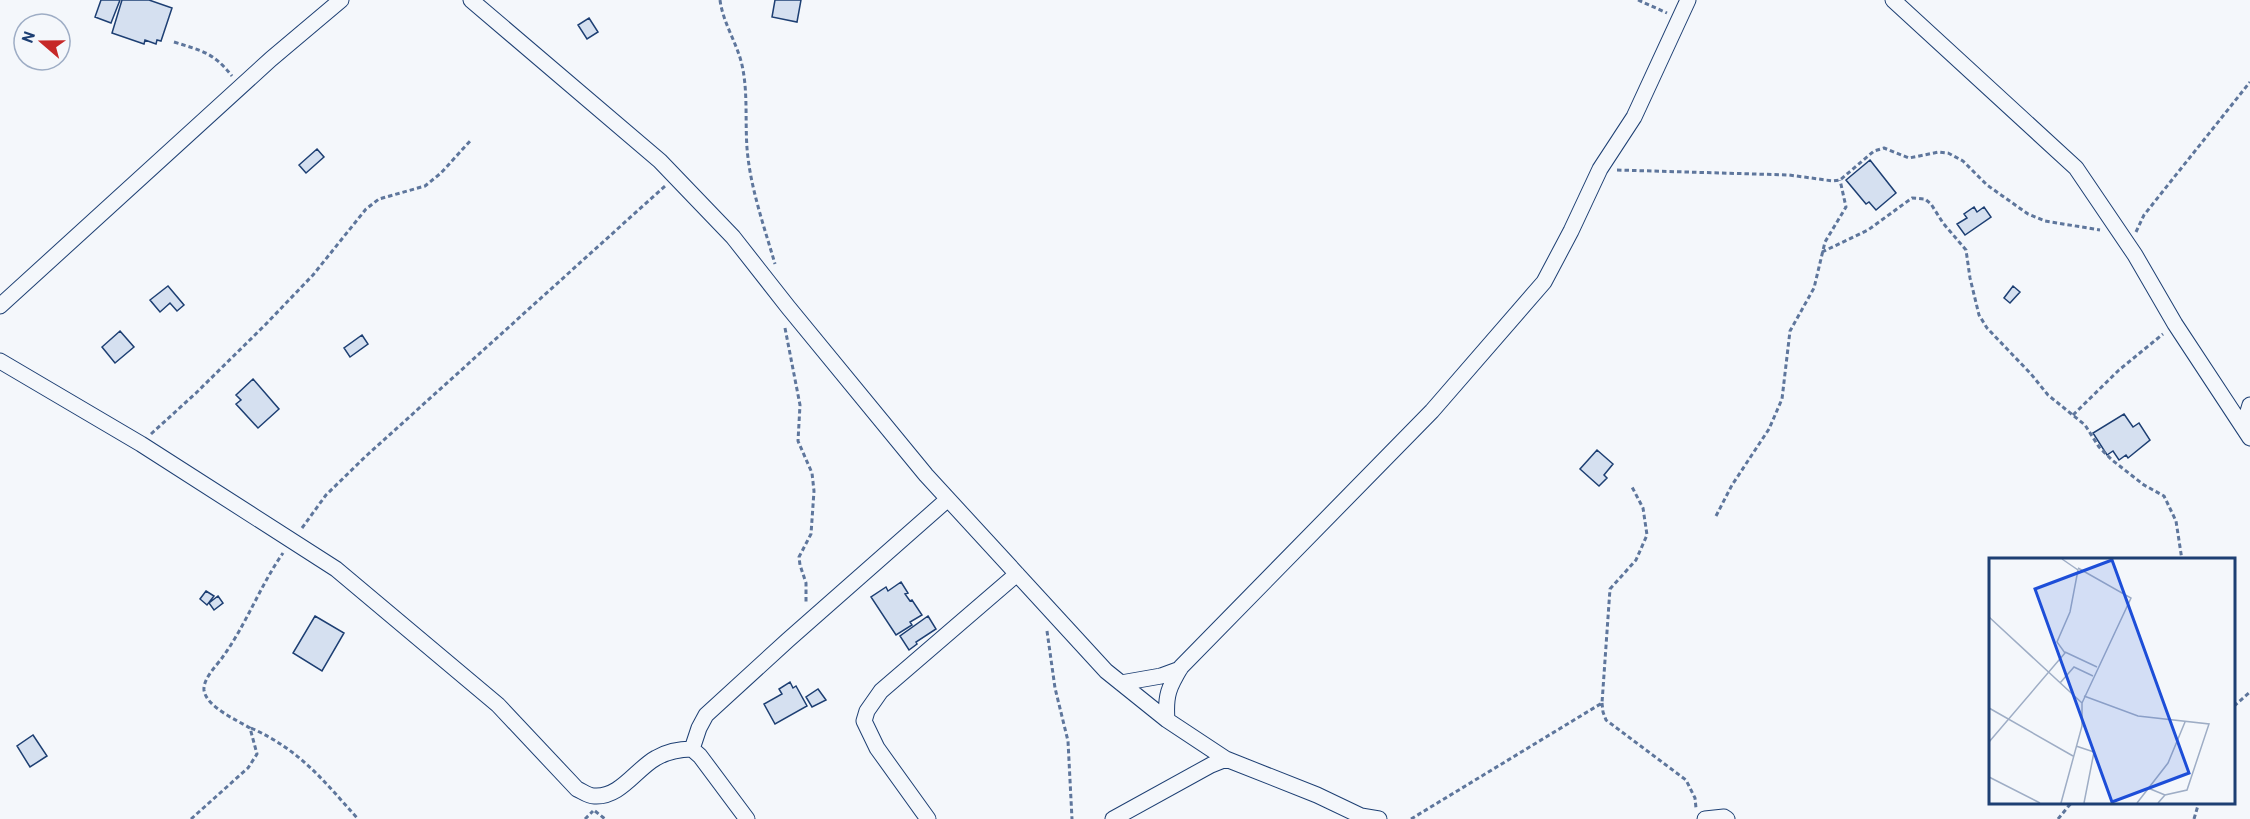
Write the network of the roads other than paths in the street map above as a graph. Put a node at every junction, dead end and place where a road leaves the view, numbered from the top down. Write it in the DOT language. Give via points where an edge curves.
graph roads {
  1 [pos="341,0"];
  2 [pos="471,0"];
  3 [pos="1688,0"];
  4 [pos="1893,0"];
  5 [pos="0,306"];
  6 [pos="0,361"];
  7 [pos="2250,405"];
  8 [pos="2249,437"];
  9 [pos="948,499"];
  10 [pos="1017,574"];
  11 [pos="1180,669"];
  12 [pos="1122,683"];
  13 [pos="1167,720"];
  14 [pos="692,749"];
  15 [pos="1226,759"];
  16 [pos="1701,814"];
  17 [pos="747,819"];
  18 [pos="928,819"];
  19 [pos="1113,819"];
  20 [pos="1378,819"];
  21 [pos="1727,819"];
  1 -- 5 [label="street"];
  2 -- 9 [label="street" via="660,161 733,237"];
  3 -- 11 [label="street" via="1634,117 1600,169 1544,282 1432,411"];
  4 -- 8 [label="street" via="2076,168"];
  6 -- 14 [label="street" via="141,444 336,569 474,683 577,789 592,796 608,794 655,758 673,750"];
  7 -- 8 [label="street"];
  9 -- 10 [label="street"];
  9 -- 14 [label="street" via="706,716"];
  10 -- 12 [label="street" via="1106,671"];
  10 -- 18 [label="street" via="881,691 867,711 864,721 877,748"];
  11 -- 12 [label="street"];
  11 -- 13 [label="street" via="1168,688"];
  12 -- 13 [label="street"];
  13 -- 15 [label="street"];
  14 -- 17 [label="street"];
  15 -- 19 [label="street"];
  15 -- 20 [label="street" via="1361,816"];
  16 -- 21 [label="street"];
}
